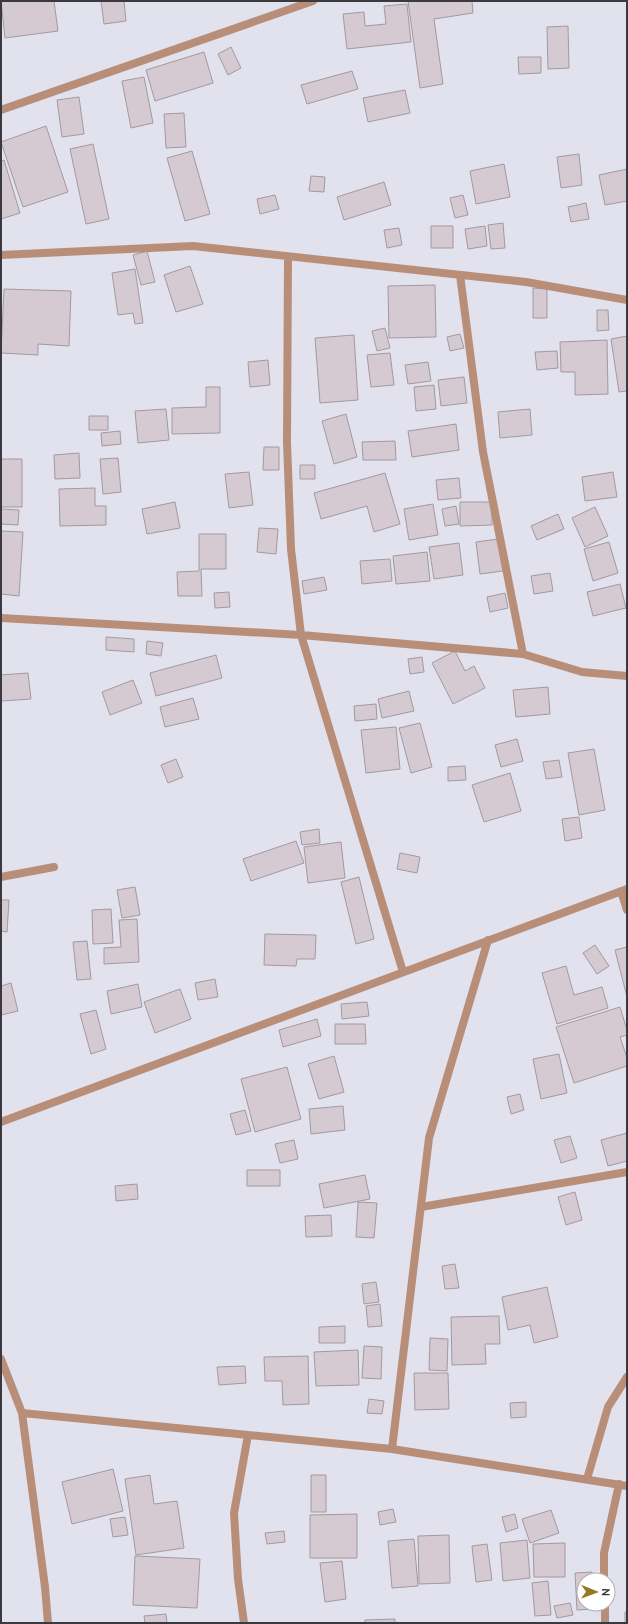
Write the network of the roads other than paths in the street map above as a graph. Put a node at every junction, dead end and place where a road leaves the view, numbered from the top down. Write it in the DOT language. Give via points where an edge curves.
graph roads {
  1 [pos="313,1"];
  2 [pos="1,110"];
  3 [pos="1,255"];
  4 [pos="288,257"];
  5 [pos="460,275"];
  6 [pos="627,300"];
  7 [pos="1,618"];
  8 [pos="301,635"];
  9 [pos="523,654"];
  10 [pos="627,676"];
  11 [pos="54,867"];
  12 [pos="1,877"];
  13 [pos="624,890"];
  14 [pos="627,910"];
  15 [pos="488,940"];
  16 [pos="403,972"];
  17 [pos="1,1122"];
  18 [pos="627,1172"];
  19 [pos="421,1207"];
  20 [pos="1,1359"];
  21 [pos="627,1377"];
  22 [pos="22,1413"];
  23 [pos="248,1435"];
  24 [pos="392,1449"];
  25 [pos="587,1479"];
  26 [pos="623,1485"];
  27 [pos="604,1572"];
  28 [pos="605,1612"];
  29 [pos="48,1623"];
  30 [pos="244,1623"];
  31 [pos="605,1623"];
  1 -- 2 [label="street"];
  3 -- 4 [label="street" via="193,246"];
  4 -- 5 [label="street"];
  4 -- 8 [label="street" via="287,442 291,548"];
  5 -- 6 [label="street" via="526,282"];
  5 -- 9 [label="street" via="483,452"];
  7 -- 8 [label="street"];
  8 -- 9 [label="street"];
  8 -- 16 [label="street"];
  9 -- 10 [label="street" via="582,672"];
  11 -- 12 [label="street"];
  13 -- 14 [label="street"];
  13 -- 15 [label="street"];
  15 -- 16 [label="street"];
  15 -- 19 [label="street" via="429,1138"];
  16 -- 17 [label="street"];
  18 -- 19 [label="street"];
  19 -- 24 [label="street"];
  20 -- 22 [label="street"];
  21 -- 25 [label="street" via="608,1407"];
  22 -- 23 [label="street"];
  22 -- 29 [label="street"];
  23 -- 24 [label="street"];
  23 -- 30 [label="street" via="234,1513"];
  24 -- 25 [label="street"];
  25 -- 26 [label="street"];
  26 -- 27 [label="street" via="604,1553"];
  28 -- 31 [label="street"];
}
